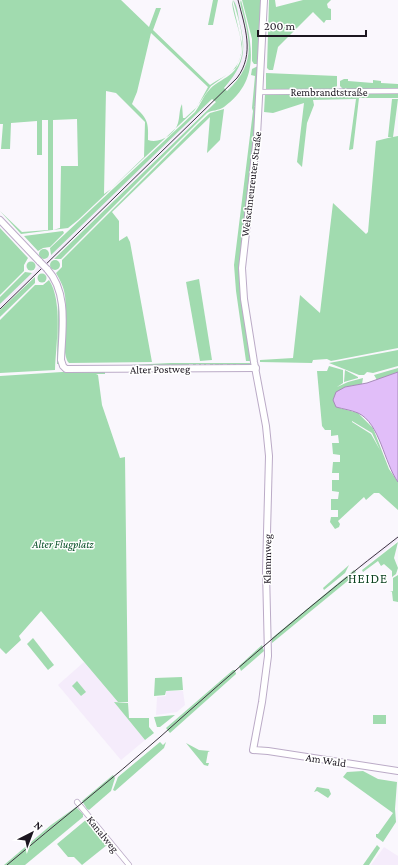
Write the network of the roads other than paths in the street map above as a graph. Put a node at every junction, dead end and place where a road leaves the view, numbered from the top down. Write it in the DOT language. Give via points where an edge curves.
graph roads {
  1 [pos="264,0"];
  2 [pos="398,91"];
  3 [pos="260,92"];
  4 [pos="0,220"];
  5 [pos="256,368"];
  6 [pos="253,750"];
  7 [pos="398,771"];
  8 [pos="77,802"];
  9 [pos="129,865"];
  1 -- 3 [label="main road, Welschneureuter Straße"];
  2 -- 3 [label="street, Rembrandtstraße"];
  3 -- 5 [label="main road, Welschneureuter Straße" via="242,268 244,299"];
  4 -- 5 [label="main road, Alter Postweg, bridge" via="58,284 61,296 62,360 65,368"];
  5 -- 6 [label="main road, Klammweg" via="269,456 266,571 268,645 262,702"];
  6 -- 7 [label="main road, Am Wald"];
  8 -- 9 [label="street, Kanalweg"];
}
